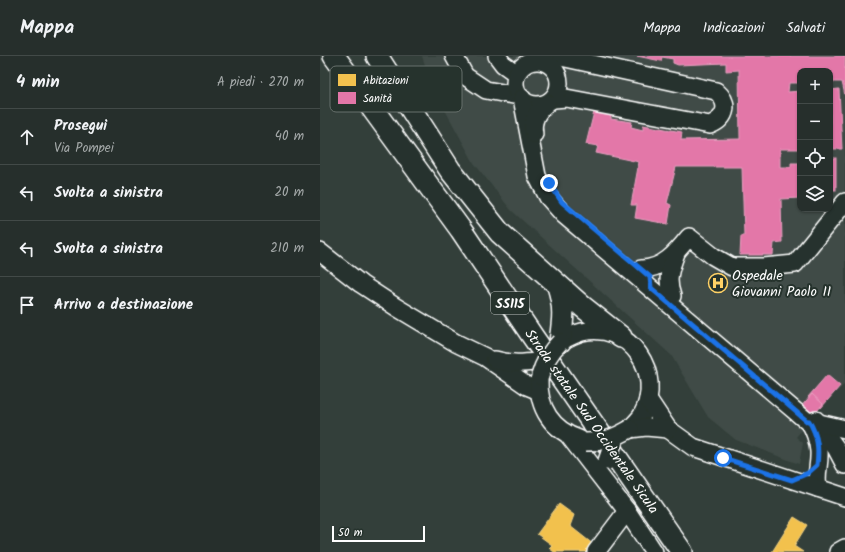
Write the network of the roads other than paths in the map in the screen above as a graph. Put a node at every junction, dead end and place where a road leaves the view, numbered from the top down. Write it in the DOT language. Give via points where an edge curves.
graph roads {
  1 [pos="334,56"];
  2 [pos="377,56"];
  3 [pos="454,56"];
  4 [pos="497,56"];
  5 [pos="550,59"];
  6 [pos="341,66"];
  7 [pos="383,66"];
  8 [pos="459,66"];
  9 [pos="462,72"];
  10 [pos="517,74"];
  11 [pos="520,97"];
  12 [pos="550,101"];
  13 [pos="375,112"];
  14 [pos="413,112"];
  15 [pos="845,202"];
  16 [pos="322,256"];
  17 [pos="652,278"];
  18 [pos="558,286"];
  19 [pos="621,337"];
  20 [pos="560,342"];
  21 [pos="485,357"];
  22 [pos="541,376"];
  23 [pos="648,399"];
  24 [pos="819,423"];
  25 [pos="630,429"];
  26 [pos="668,429"];
  27 [pos="845,429"];
  28 [pos="569,436"];
  29 [pos="614,438"];
  30 [pos="841,445"];
  31 [pos="817,465"];
  32 [pos="845,465"];
  33 [pos="792,480"];
  34 [pos="607,485"];
  35 [pos="818,488"];
  36 [pos="843,494"];
  37 [pos="627,511"];
  38 [pos="845,548"];
  39 [pos="596,552"];
  40 [pos="654,552"];
  41 [pos="682,552"];
  42 [pos="838,552"];
  1 -- 6 [label="main road, Strada statale Sud Occidentale Sicula / SS115"];
  2 -- 7 [label="main road"];
  3 -- 8 [label="street"];
  4 -- 10 [label="street"];
  5 -- 10 [label="street" via="528,62"];
  5 -- 12 [label="street" via="559,76 560,84 558,92"];
  5 -- 12 [label="street" via="561,57 716,91 721,95 725,107 724,113 716,123 710,125 566,98"];
  9 -- 11 [label="street" via="486,90"];
  10 -- 11 [label="street" via="516,89"];
  11 -- 12 [label="street" via="532,105"];
  11 -- 17 [label="street" via="537,176 548,197 564,215"];
  12 -- 17 [label="street" via="536,114 533,130 549,183 562,202"];
  13 -- 41 [label="main road, Strada statale Sud Occidentale Sicula / SS115" via="461,230"];
  14 -- 18 [label="main road" via="450,170 500,233"];
  15 -- 17 [label="street" via="795,264 732,267 689,237"];
  16 -- 21 [label="street" via="396,307"];
  17 -- 24 [label="street"];
  17 -- 31 [label="street" via="809,421 817,437"];
  18 -- 19 [label="main road"];
  18 -- 20 [label="main road" via="564,313"];
  19 -- 20 [label="street" via="596,331 583,332"];
  19 -- 23 [label="street" via="642,357 648,370"];
  20 -- 22 [label="street, bridge" via="551,351"];
  21 -- 22 [label="street" via="508,364 526,363"];
  21 -- 22 [label="street" via="527,386"];
  22 -- 28 [label="street" via="543,409 554,424"];
  23 -- 25 [label="street" via="642,415"];
  23 -- 26 [label="street"];
  24 -- 27 [label="street"];
  24 -- 30 [label="street"];
  25 -- 26 [label="street"];
  25 -- 29 [label="street, bridge"];
  26 -- 33 [label="street" via="694,447"];
  28 -- 29 [label="street, bridge" via="586,442 601,442"];
  28 -- 34 [label="street"];
  29 -- 34 [label="street, bridge" via="607,461"];
  30 -- 31 [label="street"];
  30 -- 32 [label="street"];
  31 -- 33 [label="street" via="808,473"];
  31 -- 35 [label="street"];
  33 -- 35 [label="street"];
  34 -- 37 [label="street"];
  35 -- 36 [label="street"];
  37 -- 39 [label="street"];
  37 -- 40 [label="street"];
  38 -- 42 [label="street"];
}
